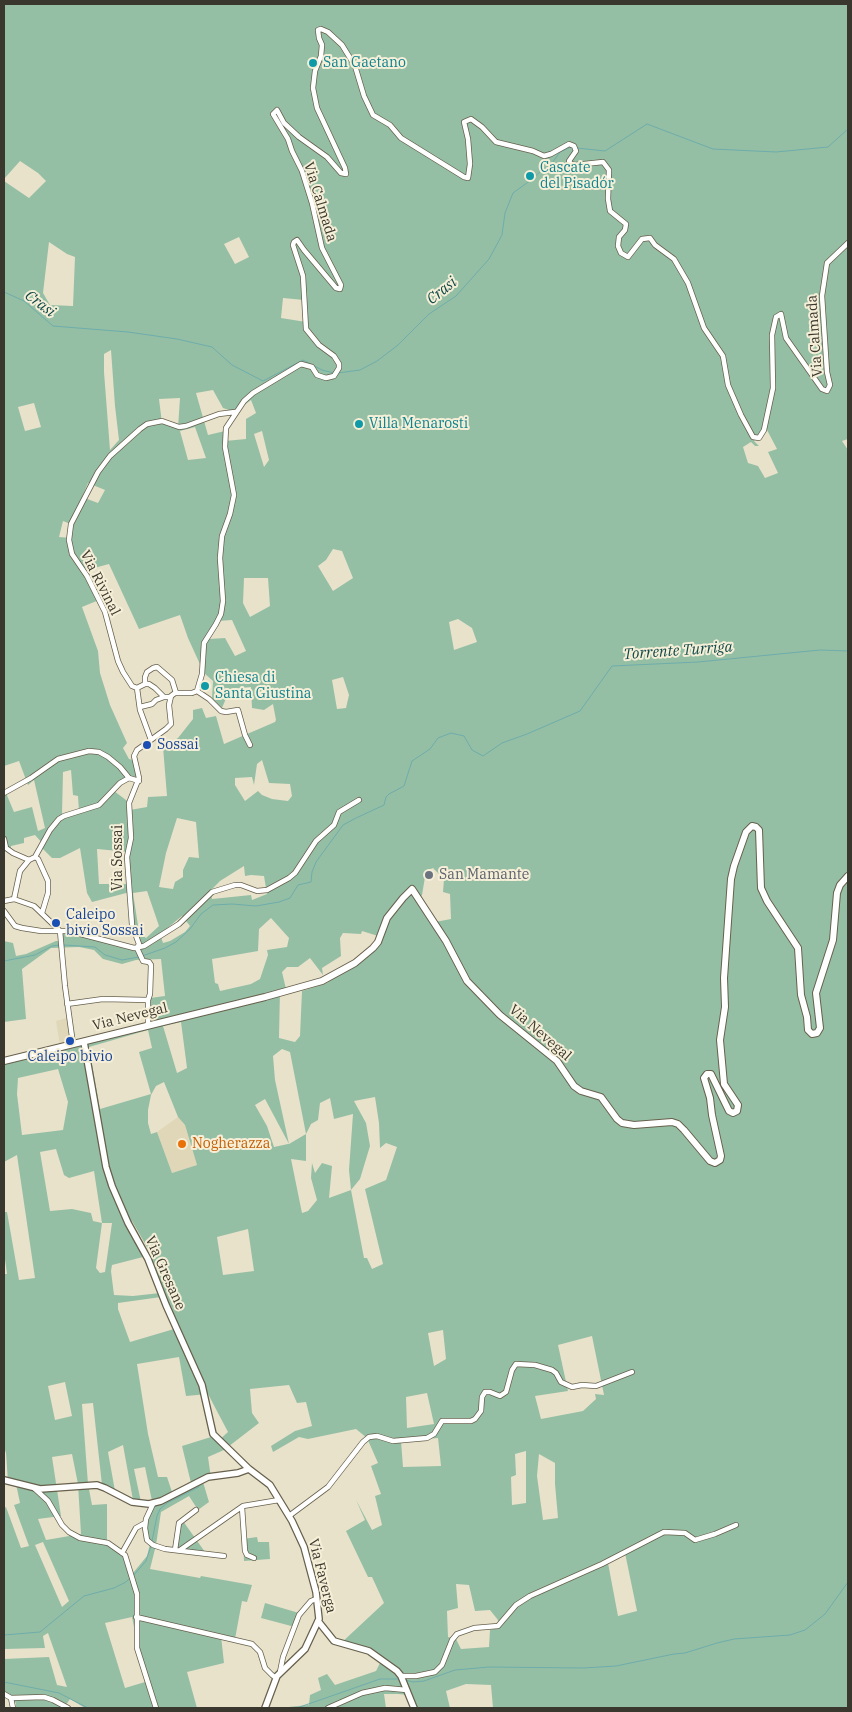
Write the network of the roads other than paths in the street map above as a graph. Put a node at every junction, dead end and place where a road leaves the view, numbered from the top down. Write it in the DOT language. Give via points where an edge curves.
graph roads {
  1 [pos="848,243"];
  2 [pos="235,412"];
  3 [pos="145,684"];
  4 [pos="137,688"];
  5 [pos="197,691"];
  6 [pos="176,693"];
  7 [pos="164,697"];
  8 [pos="170,697"];
  9 [pos="140,707"];
  10 [pos="151,740"];
  11 [pos="250,745"];
  12 [pos="129,778"];
  13 [pos="139,781"];
  14 [pos="4,793"];
  15 [pos="359,800"];
  16 [pos="4,839"];
  17 [pos="35,857"];
  18 [pos="29,860"];
  19 [pos="848,876"];
  20 [pos="14,899"];
  21 [pos="4,902"];
  22 [pos="4,911"];
  23 [pos="42,913"];
  24 [pos="59,930"];
  25 [pos="137,949"];
  26 [pos="148,1000"];
  27 [pos="67,1004"];
  28 [pos="148,1026"];
  29 [pos="84,1042"];
  30 [pos="73,1044"];
  31 [pos="4,1061"];
  32 [pos="632,1372"];
  33 [pos="249,1469"];
  34 [pos="4,1480"];
  35 [pos="34,1488"];
  36 [pos="279,1500"];
  37 [pos="154,1504"];
  38 [pos="242,1507"];
  39 [pos="196,1510"];
  40 [pos="290,1516"];
  41 [pos="146,1523"];
  42 [pos="736,1525"];
  43 [pos="178,1550"];
  44 [pos="122,1553"];
  45 [pos="224,1556"];
  46 [pos="254,1558"];
  47 [pos="316,1599"];
  48 [pos="136,1617"];
  49 [pos="318,1621"];
  50 [pos="278,1675"];
  51 [pos="401,1676"];
  52 [pos="407,1690"];
  53 [pos="4,1694"];
  54 [pos="11,1698"];
  55 [pos="13,1708"];
  56 [pos="68,1708"];
  57 [pos="156,1708"];
  58 [pos="265,1708"];
  59 [pos="328,1708"];
  60 [pos="414,1708"];
  1 -- 2 [label="street, Via Calmada" via="828,263 822,296 830,386 827,391 822,389 786,338 781,314 776,316 772,335 773,388 764,430 759,438 753,437 728,385 723,356 704,328 688,282 674,260 650,238 642,239 628,257 621,253 619,237 626,224 610,211 609,170 603,162 571,164 569,161 576,151 569,144 544,156 496,142 471,119 464,122 470,164 468,178 464,177 401,138 390,125 373,115 355,66 342,45 321,29 318,30 321,56 314,71 313,88 317,108 346,174 284,123 278,110 273,114 302,171 322,248 341,285 340,289 336,288 298,240 294,242 292,245 303,276 306,329 339,364 336,374 326,378 312,367 301,364 253,393"];
  2 -- 4 [label="street, Via Rivinal" via="186,426 162,421 147,424 110,456 70,524 72,554 87,576 107,619 121,667 132,686"];
  2 -- 5 [label="street, Via Calmada" via="224,435 234,495 222,536 223,601 218,621 204,644"];
  3 -- 4 [label="street"];
  3 -- 6 [label="street" via="147,672 157,667 172,680"];
  3 -- 7 [label="street" via="154,687"];
  4 -- 9 [label="street, Via Rivinal"];
  5 -- 6 [label="street" via="192,694"];
  5 -- 11 [label="street" via="221,710 238,710"];
  6 -- 8 [label="street"];
  7 -- 8 [label="street"];
  7 -- 9 [label="street"];
  8 -- 10 [label="street" via="171,724"];
  9 -- 10 [label="street, Via Rivinal"];
  10 -- 13 [label="street" via="134,756"];
  12 -- 13 [label="street"];
  12 -- 14 [label="street" via="108,757 99,752 85,751 58,759"];
  12 -- 17 [label="street" via="99,805 59,819"];
  13 -- 25 [label="street, Via Sossai" via="129,803 131,838 127,857 132,925 139,944"];
  15 -- 25 [label="street" via="339,812 334,825 316,841 289,878 267,890 234,885 212,892 179,924"];
  16 -- 18 [label="street" via="10,852"];
  17 -- 18 [label="street"];
  17 -- 23 [label="street" via="48,881"];
  18 -- 20 [label="street" via="20,871"];
  19 -- 28 [label="main road, Via Nevegal" via="837,893 832,945 816,992 820,1028 812,1034 808,1030 801,994 798,948 761,888 758,830 752,826 746,832 731,879 725,1007 720,1040 724,1084 738,1106 736,1112 728,1110 712,1076 707,1074 704,1078 721,1156 715,1164 678,1124 622,1123 601,1097 574,1086 556,1061 500,1015 467,981 446,941 412,889 387,918 373,948 330,978"];
  20 -- 21 [label="street"];
  20 -- 23 [label="street" via="34,906"];
  22 -- 24 [label="street" via="15,926 41,931"];
  23 -- 24 [label="street"];
  24 -- 25 [label="street"];
  24 -- 27 [label="street"];
  25 -- 26 [label="street, Via Sossai" via="142,959 151,965"];
  26 -- 27 [label="street" via="103,999"];
  26 -- 28 [label="street"];
  27 -- 30 [label="street"];
  28 -- 29 [label="main road, Via Nevegal"];
  29 -- 30 [label="main road, Via Nevegal"];
  29 -- 33 [label="street, Via Gresane" via="104,1161 112,1186 148,1258 202,1385 213,1434"];
  30 -- 31 [label="main road, Via Nevegal"];
  32 -- 40 [label="street" via="596,1386 572,1387 561,1382 552,1370 516,1364 506,1392 500,1396 485,1392 481,1411 475,1419 442,1421 434,1434 426,1438 392,1441 369,1437 328,1487"];
  33 -- 36 [label="street, Via Faverga" via="270,1485"];
  33 -- 37 [label="street" via="208,1477"];
  34 -- 35 [label="street"];
  35 -- 37 [label="street" via="97,1485 132,1502"];
  35 -- 44 [label="street" via="48,1501 69,1532 80,1538 108,1543"];
  36 -- 38 [label="street"];
  36 -- 40 [label="street, Via Faverga"];
  37 -- 41 [label="street"];
  38 -- 43 [label="street"];
  38 -- 46 [label="street" via="245,1551 247,1556"];
  39 -- 43 [label="street" via="179,1523"];
  40 -- 47 [label="street, Via Faverga" via="304,1548"];
  41 -- 43 [label="street" via="145,1532 150,1543"];
  41 -- 44 [label="street" via="136,1528"];
  42 -- 51 [label="street" via="695,1540 685,1533 664,1532 530,1596 516,1605 498,1626 474,1628 457,1634 444,1663 435,1672"];
  43 -- 45 [label="street"];
  44 -- 48 [label="street" via="136,1594"];
  47 -- 49 [label="street, Via Faverga"];
  47 -- 50 [label="street" via="299,1615"];
  48 -- 50 [label="street" via="248,1642 260,1652 265,1668 272,1675"];
  48 -- 57 [label="street" via="136,1648"];
  49 -- 50 [label="street" via="305,1649"];
  49 -- 51 [label="street, Via Faverga" via="334,1641 369,1651"];
  50 -- 58 [label="street"];
  51 -- 52 [label="street"];
  52 -- 59 [label="street" via="385,1688 362,1693"];
  52 -- 60 [label="street"];
  53 -- 54 [label="street"];
  54 -- 55 [label="street"];
  54 -- 56 [label="street" via="44,1697"];
}
